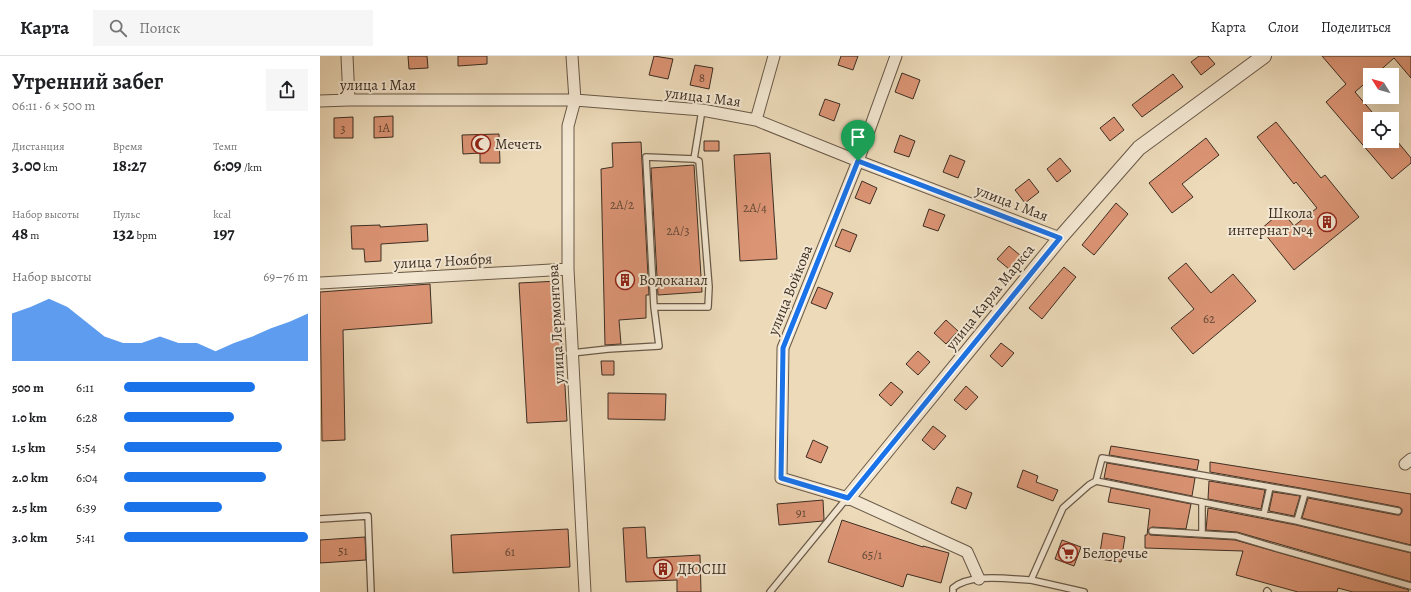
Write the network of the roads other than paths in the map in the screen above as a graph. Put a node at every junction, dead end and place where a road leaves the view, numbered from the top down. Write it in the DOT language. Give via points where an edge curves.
graph roads {
  1 [pos="347,56"];
  2 [pos="572,56"];
  3 [pos="774,56"];
  4 [pos="896,56"];
  5 [pos="1264,56"];
  6 [pos="349,100"];
  7 [pos="575,100"];
  8 [pos="320,101"];
  9 [pos="702,110"];
  10 [pos="756,120"];
  11 [pos="694,159"];
  12 [pos="858,161"];
  13 [pos="1060,238"];
  14 [pos="568,269"];
  15 [pos="320,283"];
  16 [pos="654,307"];
  17 [pos="572,353"];
  18 [pos="1096,481"];
  19 [pos="1270,487"];
  20 [pos="1305,493"];
  21 [pos="848,498"];
  22 [pos="1202,502"];
  23 [pos="1398,511"];
  24 [pos="1264,514"];
  25 [pos="320,519"];
  26 [pos="1297,521"];
  27 [pos="1152,531"];
  28 [pos="1202,534"];
  29 [pos="1411,549"];
  30 [pos="979,578"];
  31 [pos="1031,580"];
  32 [pos="1411,586"];
  33 [pos="371,592"];
  34 [pos="585,592"];
  35 [pos="770,592"];
  36 [pos="953,592"];
  37 [pos="1084,592"];
  1 -- 6 [label="street"];
  2 -- 7 [label="street, улица Лермонтова"];
  3 -- 10 [label="street"];
  4 -- 12 [label="street, улица Войкова"];
  5 -- 13 [label="street, улица Карла Маркса" via="1139,148"];
  6 -- 7 [label="street, улица 1 Мая"];
  6 -- 8 [label="street, улица 1 Мая"];
  7 -- 9 [label="street, улица 1 Мая"];
  7 -- 14 [label="street, улица Лермонтова" via="568,126"];
  9 -- 10 [label="street, улица 1 Мая"];
  9 -- 11 [label="lane"];
  10 -- 12 [label="street, улица 1 Мая"];
  11 -- 16 [label="lane" via="646,157"];
  11 -- 16 [label="lane" via="699,161 709,286 708,307"];
  12 -- 13 [label="street, улица 1 Мая"];
  12 -- 21 [label="street, улица Войкова" via="783,348 781,478"];
  13 -- 21 [label="street, улица Карла Маркса"];
  14 -- 15 [label="street, улица 7 Ноября"];
  14 -- 17 [label="street, улица Лермонтова"];
  16 -- 17 [label="lane" via="659,346"];
  17 -- 34 [label="street, улица Лермонтова"];
  18 -- 19 [label="lane" via="1102,458"];
  18 -- 22 [label="lane"];
  18 -- 31 [label="lane" via="1063,508"];
  19 -- 20 [label="lane"];
  19 -- 24 [label="lane"];
  20 -- 23 [label="lane"];
  20 -- 26 [label="lane"];
  21 -- 30 [label="street" via="967,552"];
  21 -- 35 [label="lane"];
  22 -- 24 [label="lane"];
  22 -- 28 [label="lane"];
  24 -- 26 [label="lane"];
  25 -- 33 [label="lane" via="368,516"];
  26 -- 29 [label="lane"];
  27 -- 28 [label="lane"];
  28 -- 32 [label="lane" via="1236,536"];
  30 -- 31 [label="lane"];
  30 -- 36 [label="lane" via="960,583 953,588"];
  31 -- 37 [label="lane"];
}
